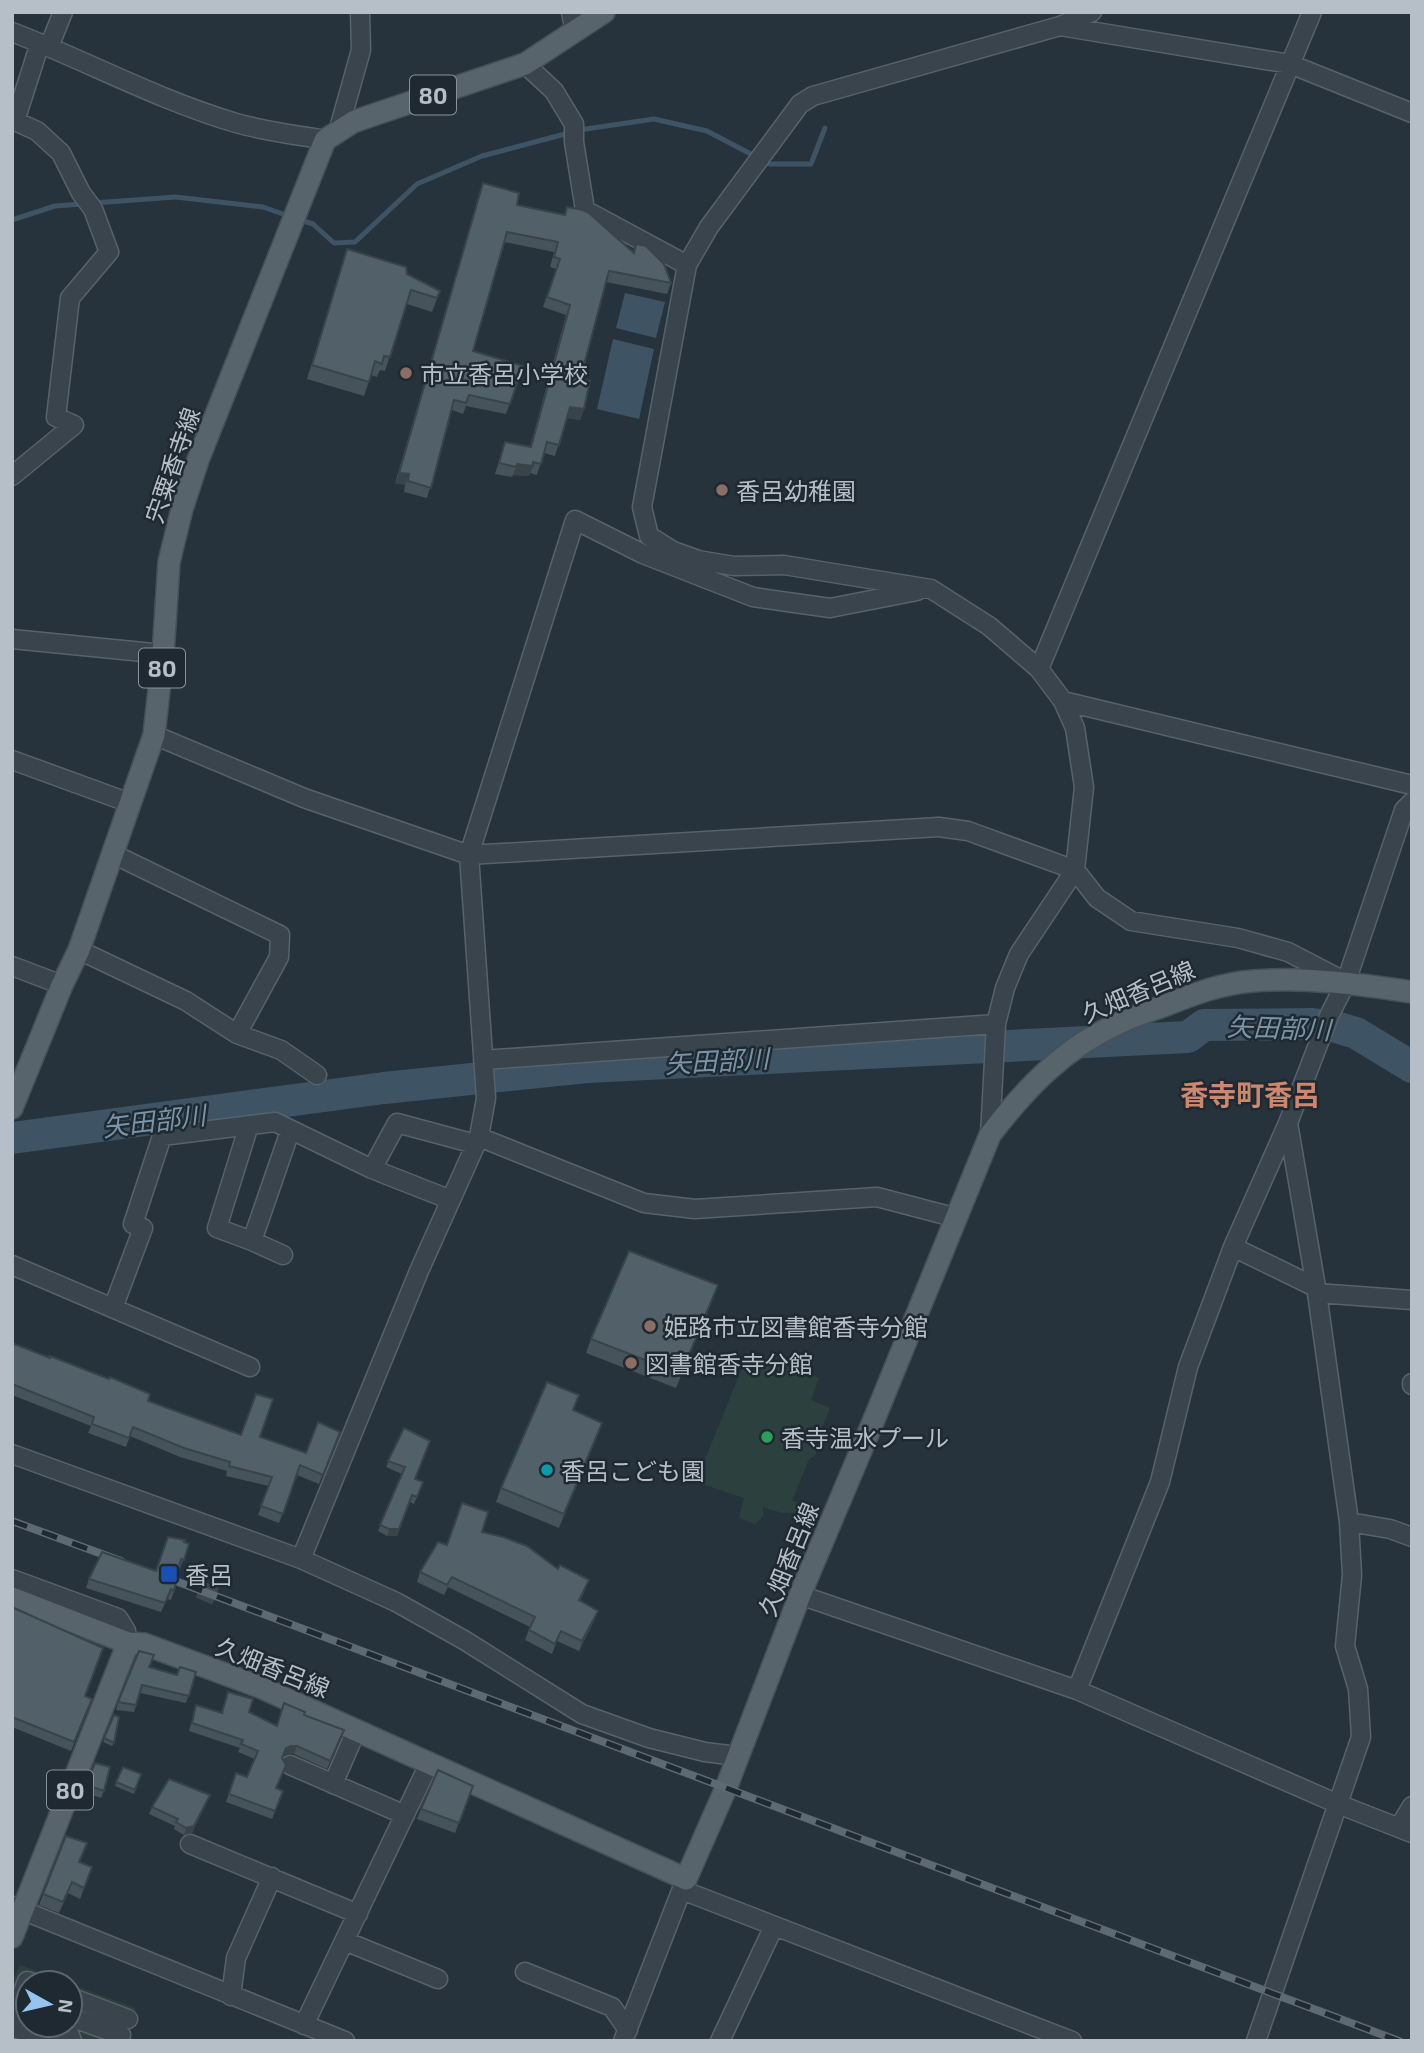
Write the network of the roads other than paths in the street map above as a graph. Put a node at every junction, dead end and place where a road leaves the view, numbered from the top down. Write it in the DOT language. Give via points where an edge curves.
graph roads {
  1 [pos="64,12"];
  2 [pos="360,12"];
  3 [pos="604,12"];
  4 [pos="1092,12"];
  5 [pos="1312,12"];
  6 [pos="573,22"];
  7 [pos="1060,26"];
  8 [pos="12,32"];
  9 [pos="45,45"];
  10 [pos="525,64"];
  11 [pos="1290,64"];
  12 [pos="1412,113"];
  13 [pos="331,136"];
  14 [pos="687,265"];
  15 [pos="12,476"];
  16 [pos="575,520"];
  17 [pos="649,536"];
  18 [pos="931,589"];
  19 [pos="12,639"];
  20 [pos="163,654"];
  21 [pos="1039,669"];
  22 [pos="1063,701"];
  23 [pos="154,735"];
  24 [pos="12,760"];
  25 [pos="1412,786"];
  26 [pos="1412,802"];
  27 [pos="130,803"];
  28 [pos="113,854"];
  29 [pos="469,855"];
  30 [pos="1075,870"];
  31 [pos="79,950"];
  32 [pos="12,966"];
  33 [pos="1346,982"];
  34 [pos="62,985"];
  35 [pos="1412,992"];
  36 [pos="996,1024"];
  37 [pos="236,1034"];
  38 [pos="483,1060"];
  39 [pos="317,1075"];
  40 [pos="15,1094"];
  41 [pos="1288,1123"];
  42 [pos="249,1125"];
  43 [pos="290,1131"];
  44 [pos="990,1135"];
  45 [pos="477,1140"];
  46 [pos="372,1169"];
  47 [pos="451,1200"];
  48 [pos="957,1218"];
  49 [pos="252,1241"];
  50 [pos="1233,1247"];
  51 [pos="283,1255"];
  52 [pos="12,1265"];
  53 [pos="1316,1290"];
  54 [pos="1412,1300"];
  55 [pos="113,1308"];
  56 [pos="250,1367"];
  57 [pos="12,1454"];
  58 [pos="1349,1522"];
  59 [pos="1412,1537"];
  60 [pos="300,1559"];
  61 [pos="12,1579"];
  62 [pos="800,1595"];
  63 [pos="12,1598"];
  64 [pos="128,1643"];
  65 [pos="1077,1690"];
  66 [pos="356,1731"];
  67 [pos="737,1756"];
  68 [pos="429,1764"];
  69 [pos="290,1765"];
  70 [pos="333,1784"];
  71 [pos="1338,1804"];
  72 [pos="1412,1806"];
  73 [pos="405,1815"];
  74 [pos="1405,1830"];
  75 [pos="191,1844"];
  76 [pos="272,1877"];
  77 [pos="684,1885"];
  78 [pos="17,1908"];
  79 [pos="358,1914"];
  80 [pos="774,1926"];
  81 [pos="12,1937"];
  82 [pos="345,1941"];
  83 [pos="524,1972"];
  84 [pos="438,1979"];
  85 [pos="225,1993"];
  86 [pos="84,2004"];
  87 [pos="125,2024"];
  88 [pos="304,2025"];
  89 [pos="84,2030"];
  90 [pos="625,2035"];
  91 [pos="336,2039"];
  92 [pos="720,2041"];
  93 [pos="1072,2041"];
  94 [pos="1256,2041"];
  1 -- 9 [label="street"];
  2 -- 13 [label="street" via="361,50"];
  3 -- 6 [label="main road, 80"];
  4 -- 7 [label="street"];
  5 -- 11 [label="street"];
  6 -- 10 [label="main road, 80"];
  7 -- 11 [label="street"];
  7 -- 14 [label="street" via="813,96 800,104"];
  8 -- 9 [label="street"];
  9 -- 13 [label="street" via="141,88 237,123"];
  9 -- 15 [label="street" via="15,121 37,131 61,153 93,209 109,252 70,298 56,417 74,425"];
  10 -- 13 [label="main road, 80" via="367,117"];
  10 -- 14 [label="street" via="554,91 574,124 585,210"];
  11 -- 12 [label="street"];
  11 -- 21 [label="street"];
  13 -- 20 [label="main road, 宍粟香寺線 / 80" via="295,216 182,509 170,562"];
  14 -- 17 [label="street" via="642,507"];
  16 -- 17 [label="street" via="621,534"];
  16 -- 18 [label="street" via="643,554 753,597 830,608"];
  16 -- 29 [label="street"];
  17 -- 18 [label="street" via="673,551 710,562 784,565"];
  18 -- 21 [label="street" via="989,626"];
  19 -- 20 [label="street"];
  20 -- 23 [label="main road, 宍粟香寺線 / 80"];
  21 -- 22 [label="street"];
  22 -- 25 [label="street"];
  22 -- 30 [label="street" via="1075,728 1084,787"];
  23 -- 27 [label="main road, 宍粟香寺線 / 80"];
  23 -- 29 [label="street" via="304,798"];
  24 -- 27 [label="street"];
  26 -- 33 [label="street" via="1404,810"];
  27 -- 28 [label="main road, 宍粟香寺線 / 80"];
  28 -- 31 [label="main road, 宍粟香寺線 / 80"];
  28 -- 37 [label="street" via="280,935 279,957"];
  29 -- 30 [label="street" via="939,827 968,831"];
  29 -- 38 [label="street"];
  30 -- 33 [label="street" via="1097,898 1131,921 1238,938 1288,952"];
  30 -- 36 [label="street" via="1019,954"];
  31 -- 34 [label="main road, 宍粟香寺線 / 80"];
  31 -- 37 [label="street" via="186,1001"];
  32 -- 34 [label="street"];
  33 -- 35 [label="main road, 久畑香呂線"];
  33 -- 41 [label="street"];
  33 -- 44 [label="main road, 久畑香呂線" via="1225,985 1117,1023 1042,1073"];
  34 -- 40 [label="main road, 宍粟香寺線 / 80"];
  36 -- 38 [label="street"];
  36 -- 44 [label="street"];
  37 -- 39 [label="street" via="281,1049"];
  38 -- 45 [label="street" via="486,1098"];
  41 -- 50 [label="street"];
  41 -- 53 [label="street"];
  42 -- 43 [label="street" via="275,1122"];
  42 -- 49 [label="street" via="217,1228"];
  42 -- 55 [label="street" via="162,1136 133,1224 143,1228"];
  43 -- 46 [label="street"];
  43 -- 49 [label="street"];
  44 -- 48 [label="main road, 久畑香呂線"];
  45 -- 46 [label="street" via="397,1123"];
  45 -- 47 [label="street"];
  45 -- 48 [label="street" via="644,1203 695,1209 877,1198"];
  46 -- 47 [label="street"];
  47 -- 60 [label="street"];
  48 -- 62 [label="main road, 久畑香呂線"];
  49 -- 51 [label="street"];
  50 -- 53 [label="street"];
  50 -- 65 [label="street" via="1188,1367 1160,1482"];
  52 -- 55 [label="street"];
  53 -- 54 [label="street"];
  53 -- 58 [label="street"];
  55 -- 56 [label="street"];
  57 -- 60 [label="street"];
  58 -- 59 [label="street"];
  58 -- 71 [label="street" via="1352,1575 1345,1647 1358,1689 1360,1737"];
  60 -- 67 [label="street" via="396,1602 582,1714 649,1738"];
  61 -- 64 [label="street" via="118,1618 127,1631"];
  62 -- 65 [label="street"];
  62 -- 67 [label="main road, 久畑香呂線"];
  63 -- 64 [label="main road"];
  64 -- 66 [label="main road, 久畑香呂線" via="144,1644 260,1687"];
  64 -- 78 [label="main road, 80"];
  65 -- 71 [label="street"];
  66 -- 68 [label="main road, 久畑香呂線"];
  66 -- 70 [label="street"];
  67 -- 77 [label="main road, 久畑香呂線"];
  68 -- 73 [label="street"];
  68 -- 77 [label="main road, 久畑香呂線"];
  69 -- 70 [label="street"];
  70 -- 73 [label="street"];
  71 -- 74 [label="street"];
  71 -- 94 [label="street"];
  72 -- 74 [label="street"];
  73 -- 79 [label="street"];
  75 -- 76 [label="street"];
  76 -- 79 [label="street"];
  76 -- 85 [label="street"];
  77 -- 80 [label="street"];
  77 -- 90 [label="street"];
  78 -- 81 [label="main road, 80"];
  78 -- 85 [label="street"];
  79 -- 82 [label="street"];
  80 -- 92 [label="street"];
  80 -- 93 [label="street"];
  82 -- 84 [label="street"];
  82 -- 88 [label="street"];
  83 -- 90 [label="street" via="611,2007"];
  85 -- 88 [label="street"];
  86 -- 87 [label="street"];
  87 -- 89 [label="street"];
  88 -- 91 [label="street"];
}
